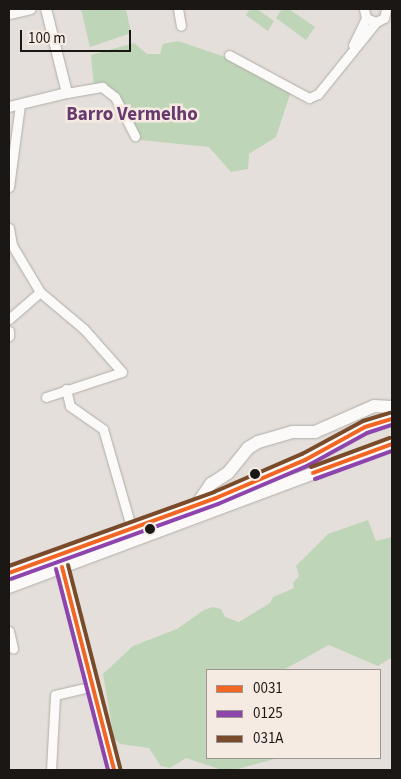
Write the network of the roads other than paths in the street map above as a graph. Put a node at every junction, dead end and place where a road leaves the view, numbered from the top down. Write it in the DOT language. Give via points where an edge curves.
graph roads {
  1 [pos="30,9"];
  2 [pos="46,9"];
  3 [pos="178,9"];
  4 [pos="365,13"];
  5 [pos="9,14"];
  6 [pos="382,16"];
  7 [pos="392,25"];
  8 [pos="181,26"];
  9 [pos="229,55"];
  10 [pos="348,56"];
  11 [pos="67,93"];
  12 [pos="20,105"];
  13 [pos="9,107"];
  14 [pos="135,136"];
  15 [pos="11,155"];
  16 [pos="9,187"];
  17 [pos="9,228"];
  18 [pos="40,292"];
  19 [pos="9,319"];
  20 [pos="9,332"];
  21 [pos="9,336"];
  22 [pos="66,389"];
  23 [pos="46,397"];
  24 [pos="392,406"];
  25 [pos="392,419"];
  26 [pos="392,434"];
  27 [pos="392,444"];
  28 [pos="348,460"];
  29 [pos="218,479"];
  30 [pos="216,498"];
  31 [pos="196,506"];
  32 [pos="228,506"];
  33 [pos="132,530"];
  34 [pos="62,567"];
  35 [pos="9,573"];
  36 [pos="9,587"];
  37 [pos="9,631"];
  38 [pos="13,649"];
  39 [pos="93,686"];
  40 [pos="51,770"];
  41 [pos="114,770"];
  1 -- 5 [label="street"];
  2 -- 11 [label="street"];
  3 -- 8 [label="street"];
  4 -- 6 [label="street"];
  4 -- 10 [label="street"];
  6 -- 7 [label="street"];
  6 -- 10 [label="street"];
  9 -- 10 [label="street" via="309,98 318,94"];
  11 -- 12 [label="street"];
  11 -- 14 [label="street" via="102,87 115,97"];
  12 -- 13 [label="street"];
  12 -- 15 [label="street"];
  15 -- 16 [label="street"];
  17 -- 18 [label="street" via="12,245"];
  18 -- 19 [label="street"];
  18 -- 22 [label="street" via="84,329 122,372"];
  20 -- 21 [label="street"];
  22 -- 23 [label="street"];
  22 -- 33 [label="street" via="70,406 103,429"];
  24 -- 29 [label="main road" via="374,406 315,432 292,432 258,442 248,448 233,469"];
  25 -- 30 [label="main road" via="365,427 305,460"];
  26 -- 28 [label="main road"];
  27 -- 28 [label="main road"];
  28 -- 32 [label="main road"];
  29 -- 30 [label="main road" via="214,484"];
  29 -- 31 [label="main road"];
  30 -- 31 [label="main road"];
  30 -- 32 [label="main road"];
  31 -- 33 [label="main road"];
  32 -- 34 [label="main road"];
  33 -- 35 [label="main road"];
  34 -- 36 [label="main road"];
  34 -- 39 [label="street"];
  37 -- 38 [label="street"];
  39 -- 40 [label="street" via="55,695"];
  39 -- 41 [label="street"];
}
